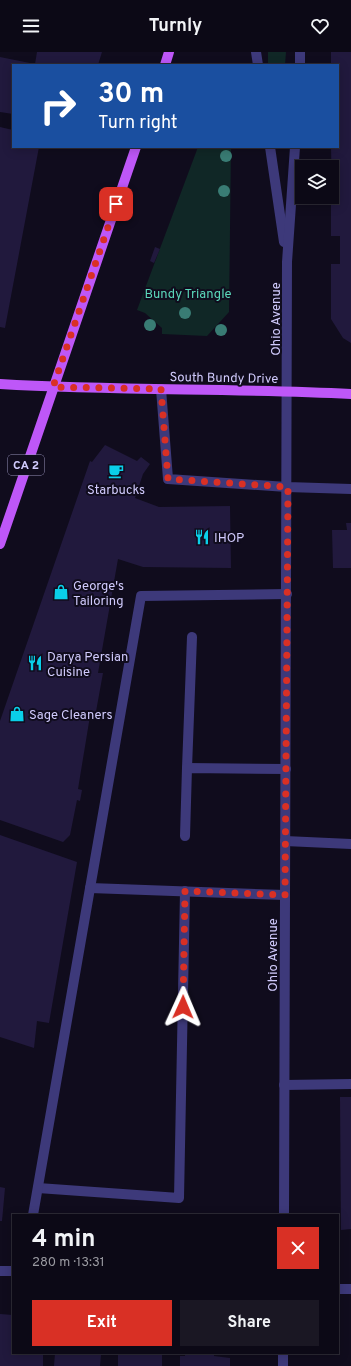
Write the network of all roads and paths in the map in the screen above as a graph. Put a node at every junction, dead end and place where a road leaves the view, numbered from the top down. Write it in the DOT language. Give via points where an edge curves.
graph roads {
  1 [pos="169,52"];
  2 [pos="256,52"];
  3 [pos="300,52"];
  4 [pos="165,64"];
  5 [pos="258,64"];
  6 [pos="300,64"];
  7 [pos="136,148"];
  8 [pos="270,148"];
  9 [pos="294,148"];
  10 [pos="287,262"];
  11 [pos="0,384"];
  12 [pos="53,387"];
  13 [pos="161,389"];
  14 [pos="288,390"];
  15 [pos="351,394"];
  16 [pos="288,487"];
  17 [pos="351,489"];
  18 [pos="0,544"];
  19 [pos="287,594"];
  20 [pos="192,637"];
  21 [pos="187,768"];
  22 [pos="286,769"];
  23 [pos="185,836"];
  24 [pos="285,841"];
  25 [pos="351,844"];
  26 [pos="90,888"];
  27 [pos="185,891"];
  28 [pos="285,895"];
  29 [pos="351,1084"];
  30 [pos="284,1085"];
  31 [pos="38,1188"];
  32 [pos="33,1214"];
  33 [pos="284,1214"];
  34 [pos="0,1271"];
  35 [pos="12,1272"];
  36 [pos="339,1289"];
  37 [pos="351,1289"];
  38 [pos="283,1354"];
  39 [pos="283,1366"];
  1 -- 4 [label="main road"];
  2 -- 5 [label="street"];
  3 -- 6 [label="street"];
  7 -- 12 [label="main road, CA 2"];
  8 -- 10 [label="street, Ohio Avenue"];
  9 -- 10 [label="street, Ohio Avenue"];
  10 -- 14 [label="street, Ohio Avenue"];
  11 -- 12 [label="main road, South Bundy Drive"];
  12 -- 13 [label="main road, South Bundy Drive"];
  12 -- 18 [label="main road, CA 2"];
  13 -- 14 [label="main road, South Bundy Drive"];
  13 -- 16 [label="street" via="168,479"];
  14 -- 15 [label="main road, South Bundy Drive"];
  14 -- 16 [label="street, Ohio Avenue"];
  16 -- 17 [label="street"];
  16 -- 19 [label="street, Ohio Avenue"];
  19 -- 22 [label="street, Ohio Avenue"];
  19 -- 26 [label="street" via="141,596"];
  20 -- 21 [label="street"];
  21 -- 22 [label="street"];
  21 -- 23 [label="street"];
  22 -- 24 [label="street, Ohio Avenue"];
  24 -- 25 [label="street"];
  24 -- 28 [label="street, Ohio Avenue"];
  26 -- 27 [label="street"];
  26 -- 31 [label="street"];
  27 -- 28 [label="street"];
  27 -- 31 [label="street" via="179,1198"];
  28 -- 30 [label="street, Ohio Avenue"];
  29 -- 30 [label="street"];
  30 -- 33 [label="street, Ohio Avenue"];
  31 -- 32 [label="street"];
  34 -- 35 [label="street"];
  36 -- 37 [label="street"];
  38 -- 39 [label="street"];
}
